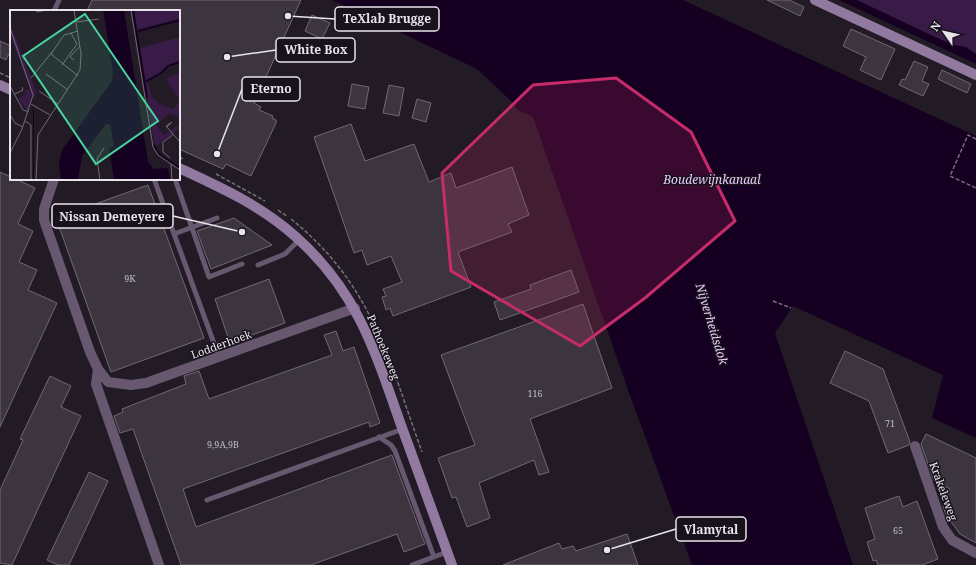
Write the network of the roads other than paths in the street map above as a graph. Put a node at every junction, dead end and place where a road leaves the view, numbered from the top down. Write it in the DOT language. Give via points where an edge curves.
graph roads {
  1 [pos="59,0"];
  2 [pos="815,0"];
  3 [pos="54,10"];
  4 [pos="976,75"];
  5 [pos="0,85"];
  6 [pos="10,90"];
  7 [pos="180,169"];
  8 [pos="54,180"];
  9 [pos="154,180"];
  10 [pos="175,180"];
  11 [pos="218,218"];
  12 [pos="192,227"];
  13 [pos="174,234"];
  14 [pos="299,240"];
  15 [pos="242,264"];
  16 [pos="258,265"];
  17 [pos="355,308"];
  18 [pos="219,357"];
  19 [pos="98,369"];
  20 [pos="402,429"];
  21 [pos="379,437"];
  22 [pos="915,446"];
  23 [pos="207,500"];
  24 [pos="447,552"];
  25 [pos="976,553"];
  26 [pos="434,557"];
  27 [pos="159,565"];
  28 [pos="412,565"];
  29 [pos="452,565"];
  1 -- 3 [label="lane"];
  2 -- 4 [label="main road"];
  5 -- 6 [label="main road"];
  7 -- 14 [label="main road, Pathoekeweg" via="253,206"];
  8 -- 19 [label="street, Lodderhoek" via="44,209 44,220"];
  9 -- 13 [label="lane"];
  10 -- 12 [label="lane"];
  11 -- 12 [label="lane"];
  12 -- 13 [label="lane"];
  12 -- 15 [label="lane" via="209,277"];
  13 -- 18 [label="lane"];
  14 -- 16 [label="lane" via="285,254"];
  14 -- 17 [label="main road, Pathoekeweg" via="328,268"];
  17 -- 18 [label="street, Lodderhoek"];
  17 -- 20 [label="main road, Pathoekeweg" via="370,339"];
  18 -- 19 [label="street, Lodderhoek" via="137,385 108,382"];
  19 -- 27 [label="street, Lodderhoek" via="96,384"];
  20 -- 21 [label="lane"];
  20 -- 24 [label="main road, Pathoekeweg"];
  21 -- 23 [label="lane"];
  21 -- 26 [label="lane" via="395,451"];
  22 -- 25 [label="street, Krakeleweg" via="944,527 952,540"];
  24 -- 26 [label="lane"];
  24 -- 29 [label="main road, Pathoekeweg"];
  26 -- 28 [label="lane"];
}
